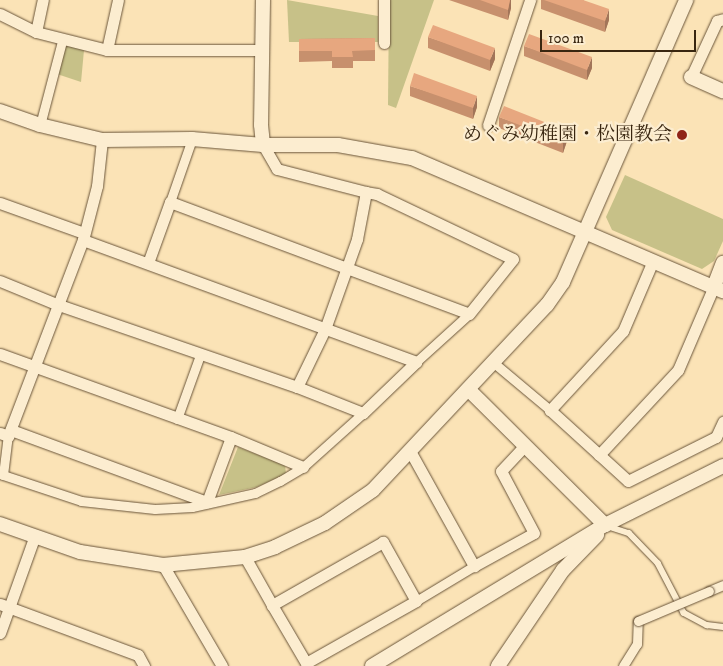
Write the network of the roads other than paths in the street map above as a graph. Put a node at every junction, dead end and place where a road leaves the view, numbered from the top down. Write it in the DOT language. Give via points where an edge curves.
graph roads {
  1 [pos="44,0"];
  2 [pos="118,0"];
  3 [pos="263,0"];
  4 [pos="384,0"];
  5 [pos="530,0"];
  6 [pos="686,0"];
  7 [pos="0,14"];
  8 [pos="723,18"];
  9 [pos="36,32"];
  10 [pos="62,41"];
  11 [pos="384,42"];
  12 [pos="107,50"];
  13 [pos="262,50"];
  14 [pos="691,77"];
  15 [pos="723,91"];
  16 [pos="0,111"];
  17 [pos="40,126"];
  18 [pos="488,126"];
  19 [pos="192,139"];
  20 [pos="102,140"];
  21 [pos="264,145"];
  22 [pos="366,192"];
  23 [pos="170,202"];
  24 [pos="0,203"];
  25 [pos="584,230"];
  26 [pos="84,237"];
  27 [pos="652,263"];
  28 [pos="723,263"];
  29 [pos="148,264"];
  30 [pos="347,266"];
  31 [pos="0,281"];
  32 [pos="718,288"];
  33 [pos="56,304"];
  34 [pos="468,314"];
  35 [pos="325,329"];
  36 [pos="0,354"];
  37 [pos="200,355"];
  38 [pos="416,362"];
  39 [pos="494,363"];
  40 [pos="32,367"];
  41 [pos="297,387"];
  42 [pos="469,390"];
  43 [pos="550,410"];
  44 [pos="363,413"];
  45 [pos="178,419"];
  46 [pos="723,422"];
  47 [pos="6,433"];
  48 [pos="231,437"];
  49 [pos="525,445"];
  50 [pos="410,451"];
  51 [pos="598,455"];
  52 [pos="723,466"];
  53 [pos="303,467"];
  54 [pos="2,475"];
  55 [pos="207,502"];
  56 [pos="0,524"];
  57 [pos="605,525"];
  58 [pos="34,538"];
  59 [pos="244,557"];
  60 [pos="163,565"];
  61 [pos="474,566"];
  62 [pos="723,585"];
  63 [pos="416,601"];
  64 [pos="272,605"];
  65 [pos="5,606"];
  66 [pos="723,627"];
  67 [pos="0,633"];
  68 [pos="303,664"];
  69 [pos="144,666"];
  70 [pos="222,666"];
  71 [pos="372,666"];
  72 [pos="498,666"];
  73 [pos="623,666"];
  1 -- 9 [label="street"];
  2 -- 12 [label="street"];
  3 -- 13 [label="street"];
  4 -- 11 [label="street"];
  5 -- 18 [label="street"];
  6 -- 25 [label="street"];
  7 -- 9 [label="street"];
  8 -- 14 [label="street" via="717,21"];
  9 -- 10 [label="street"];
  10 -- 12 [label="street"];
  10 -- 17 [label="street"];
  12 -- 13 [label="street"];
  13 -- 21 [label="street"];
  14 -- 15 [label="street"];
  16 -- 17 [label="street"];
  17 -- 20 [label="street"];
  19 -- 20 [label="street"];
  19 -- 21 [label="street"];
  19 -- 23 [label="street"];
  20 -- 26 [label="street" via="97,186"];
  21 -- 22 [label="street" via="277,169"];
  21 -- 25 [label="street" via="338,145 412,158"];
  22 -- 30 [label="street" via="363,214"];
  22 -- 34 [label="street" via="512,259"];
  23 -- 29 [label="street"];
  23 -- 30 [label="street"];
  24 -- 26 [label="street"];
  25 -- 27 [label="street"];
  25 -- 39 [label="street" via="576,256 547,306"];
  26 -- 29 [label="street"];
  26 -- 33 [label="street"];
  27 -- 32 [label="street"];
  27 -- 43 [label="street" via="623,331"];
  28 -- 32 [label="street"];
  29 -- 35 [label="street"];
  30 -- 34 [label="street"];
  30 -- 35 [label="street"];
  31 -- 33 [label="street"];
  32 -- 51 [label="street" via="678,370"];
  33 -- 37 [label="street"];
  33 -- 40 [label="street"];
  34 -- 38 [label="street"];
  35 -- 38 [label="street"];
  35 -- 41 [label="street"];
  36 -- 40 [label="street"];
  37 -- 41 [label="street"];
  37 -- 45 [label="street"];
  38 -- 44 [label="street"];
  39 -- 42 [label="street"];
  39 -- 43 [label="street"];
  40 -- 45 [label="street"];
  40 -- 47 [label="street"];
  41 -- 44 [label="street"];
  42 -- 49 [label="street"];
  42 -- 50 [label="street"];
  43 -- 51 [label="street"];
  44 -- 53 [label="street"];
  45 -- 48 [label="street"];
  46 -- 51 [label="street" via="716,437 628,481"];
  47 -- 54 [label="street"];
  47 -- 55 [label="street"];
  48 -- 53 [label="street"];
  48 -- 55 [label="street"];
  49 -- 57 [label="street"];
  49 -- 61 [label="street" via="501,471 534,533"];
  50 -- 59 [label="street" via="373,490 325,523 275,547"];
  50 -- 61 [label="street"];
  52 -- 57 [label="street"];
  53 -- 55 [label="street" via="255,493"];
  54 -- 55 [label="street" via="81,501 156,509 192,507"];
  56 -- 58 [label="street"];
  57 -- 66 [label="lane" via="629,533 652,556 684,613 707,625"];
  57 -- 71 [label="street"];
  57 -- 72 [label="street" via="563,570"];
  58 -- 60 [label="street" via="107,558"];
  58 -- 65 [label="street"];
  59 -- 60 [label="street"];
  59 -- 64 [label="street"];
  60 -- 70 [label="street"];
  61 -- 63 [label="street"];
  62 -- 73 [label="street, bridge" via="638,621 637,644"];
  63 -- 64 [label="street" via="383,542"];
  63 -- 68 [label="street"];
  64 -- 68 [label="street"];
  65 -- 67 [label="street"];
  65 -- 69 [label="street" via="138,655"];
}
